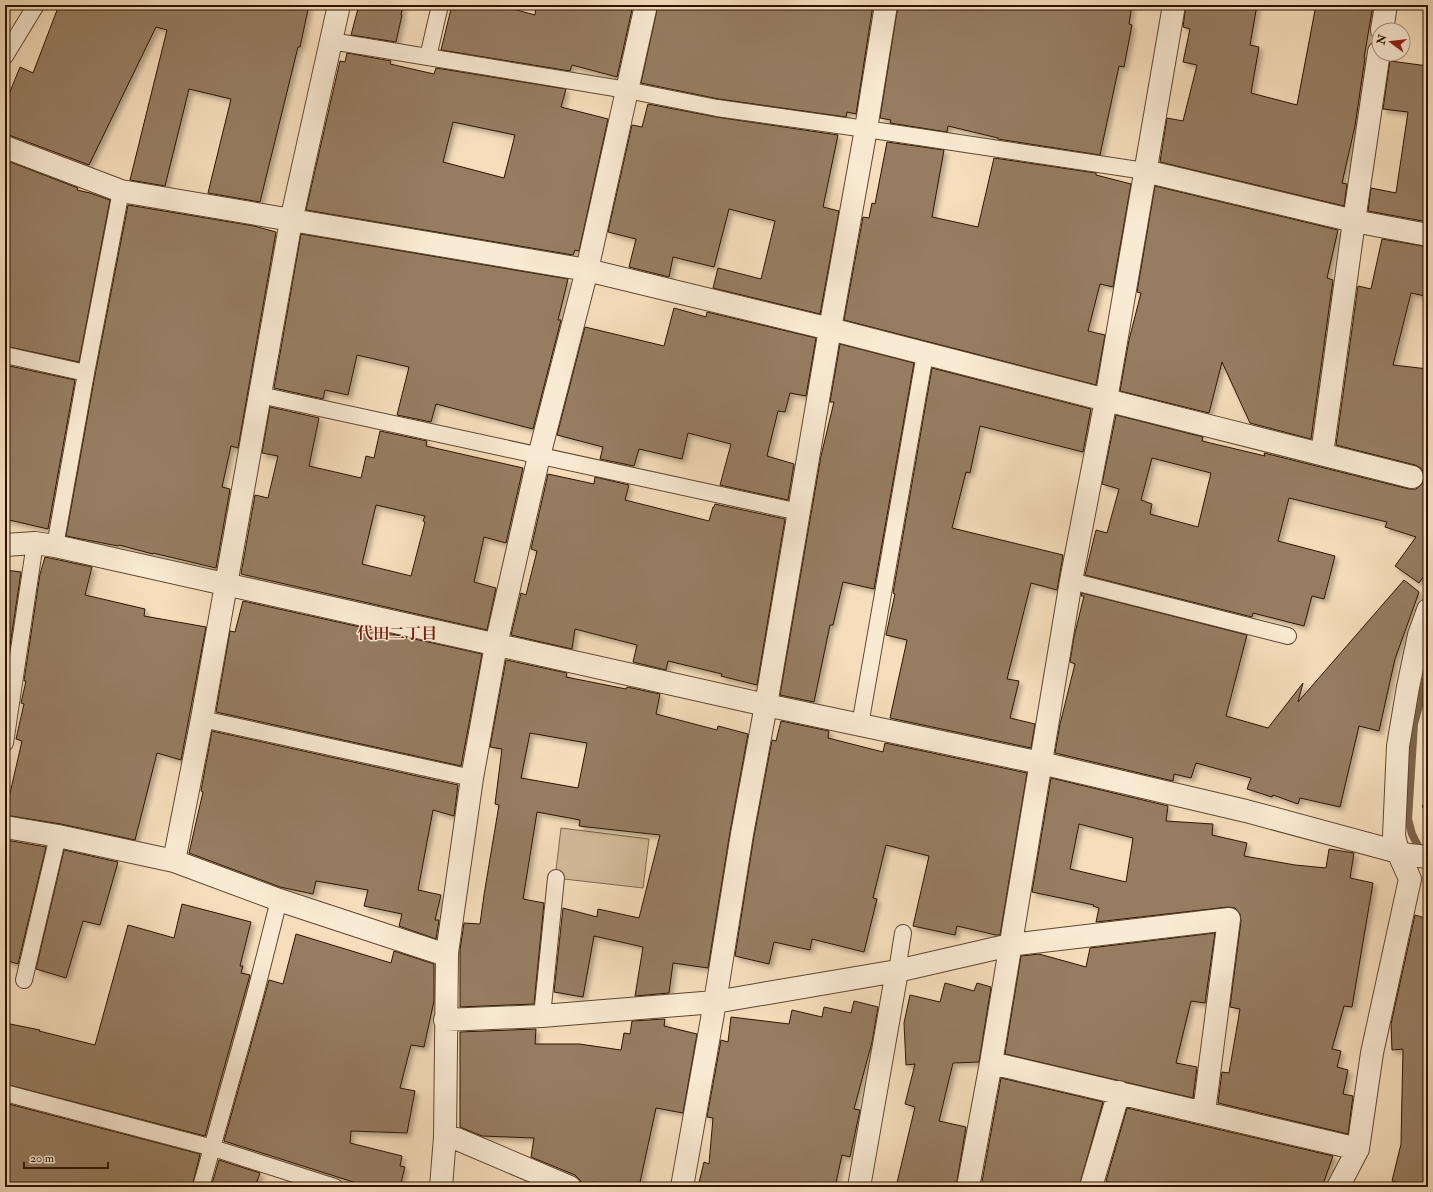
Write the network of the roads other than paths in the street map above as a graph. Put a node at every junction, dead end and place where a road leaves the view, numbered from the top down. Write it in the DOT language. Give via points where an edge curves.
graph roads {
  1 [pos="36,5"];
  2 [pos="339,5"];
  3 [pos="440,5"];
  4 [pos="646,5"];
  5 [pos="886,5"];
  6 [pos="1174,5"];
  7 [pos="1386,5"];
  8 [pos="1383,22"];
  9 [pos="331,41"];
  10 [pos="5,56"];
  11 [pos="428,57"];
  12 [pos="1378,62"];
  13 [pos="627,90"];
  14 [pos="866,129"];
  15 [pos="5,147"];
  16 [pos="1145,172"];
  17 [pos="121,191"];
  18 [pos="291,221"];
  19 [pos="1354,221"];
  20 [pos="1428,235"];
  21 [pos="587,270"];
  22 [pos="830,329"];
  23 [pos="925,354"];
  24 [pos="5,355"];
  25 [pos="86,373"];
  26 [pos="260,395"];
  27 [pos="1106,400"];
  28 [pos="1322,454"];
  29 [pos="540,456"];
  30 [pos="1412,477"];
  31 [pos="799,512"];
  32 [pos="45,545"];
  33 [pos="5,546"];
  34 [pos="1071,581"];
  35 [pos="226,583"];
  36 [pos="1428,610"];
  37 [pos="1288,636"];
  38 [pos="496,645"];
  39 [pos="766,705"];
  40 [pos="202,719"];
  41 [pos="860,725"];
  42 [pos="5,742"];
  43 [pos="1041,763"];
  44 [pos="472,778"];
  45 [pos="5,827"];
  46 [pos="58,836"];
  47 [pos="1412,854"];
  48 [pos="174,861"];
  49 [pos="556,878"];
  50 [pos="279,900"];
  51 [pos="903,933"];
  52 [pos="1010,945"];
  53 [pos="446,953"];
  54 [pos="897,971"];
  55 [pos="24,980"];
  56 [pos="715,1002"];
  57 [pos="542,1016"];
  58 [pos="445,1020"];
  59 [pos="991,1062"];
  60 [pos="1119,1092"];
  61 [pos="5,1093"];
  62 [pos="1204,1112"];
  63 [pos="445,1137"];
  64 [pos="213,1148"];
  65 [pos="1358,1149"];
  66 [pos="201,1187"];
  67 [pos="335,1187"];
  68 [pos="441,1187"];
  69 [pos="570,1187"];
  70 [pos="682,1187"];
  71 [pos="859,1187"];
  72 [pos="968,1187"];
  73 [pos="1091,1187"];
  74 [pos="1338,1187"];
  1 -- 10 [label="lane"];
  2 -- 9 [label="street"];
  3 -- 11 [label="lane"];
  4 -- 13 [label="street"];
  5 -- 14 [label="street"];
  6 -- 16 [label="street"];
  7 -- 8 [label="street"];
  9 -- 11 [label="lane"];
  9 -- 18 [label="street"];
  11 -- 13 [label="lane"];
  12 -- 19 [label="street"];
  13 -- 14 [label="lane" via="717,108"];
  13 -- 21 [label="street"];
  14 -- 16 [label="lane"];
  14 -- 22 [label="street"];
  15 -- 17 [label="street"];
  16 -- 19 [label="street"];
  16 -- 27 [label="street"];
  17 -- 18 [label="street"];
  17 -- 25 [label="lane"];
  18 -- 21 [label="street"];
  18 -- 26 [label="street"];
  19 -- 20 [label="street"];
  19 -- 28 [label="street"];
  21 -- 22 [label="street"];
  21 -- 29 [label="street"];
  22 -- 23 [label="street"];
  22 -- 31 [label="street"];
  23 -- 27 [label="street"];
  23 -- 41 [label="lane"];
  24 -- 25 [label="lane"];
  25 -- 32 [label="lane"];
  26 -- 29 [label="lane"];
  26 -- 35 [label="street"];
  27 -- 28 [label="street"];
  27 -- 34 [label="street"];
  28 -- 30 [label="street"];
  29 -- 31 [label="lane"];
  29 -- 38 [label="street"];
  31 -- 39 [label="street"];
  32 -- 33 [label="street"];
  32 -- 35 [label="street"];
  32 -- 42 [label="lane"];
  34 -- 37 [label="lane"];
  34 -- 43 [label="street"];
  35 -- 38 [label="street"];
  35 -- 40 [label="street"];
  36 -- 47 [label="street" via="1419,635 1398,746 1394,836"];
  38 -- 39 [label="street"];
  38 -- 44 [label="street"];
  39 -- 41 [label="street"];
  39 -- 56 [label="street"];
  40 -- 44 [label="lane"];
  40 -- 48 [label="street"];
  41 -- 43 [label="street"];
  43 -- 47 [label="street" via="1246,811"];
  43 -- 52 [label="street"];
  44 -- 53 [label="street"];
  45 -- 46 [label="street"];
  46 -- 48 [label="street"];
  46 -- 55 [label="lane"];
  47 -- 65 [label="street" via="1410,879 1372,1053"];
  48 -- 50 [label="street"];
  49 -- 57 [label="lane"];
  50 -- 53 [label="street"];
  50 -- 64 [label="lane"];
  51 -- 54 [label="lane"];
  52 -- 54 [label="street"];
  52 -- 59 [label="street"];
  52 -- 62 [label="street" via="1229,919"];
  53 -- 58 [label="street"];
  54 -- 56 [label="street"];
  54 -- 71 [label="street"];
  56 -- 57 [label="street"];
  56 -- 70 [label="street"];
  57 -- 58 [label="street"];
  58 -- 63 [label="street"];
  59 -- 60 [label="street"];
  59 -- 72 [label="street"];
  60 -- 62 [label="street"];
  60 -- 73 [label="street"];
  61 -- 64 [label="lane"];
  62 -- 65 [label="street"];
  63 -- 68 [label="street"];
  63 -- 69 [label="street" via="457,1139"];
  64 -- 66 [label="lane"];
  64 -- 67 [label="lane"];
  65 -- 74 [label="street"];
}
